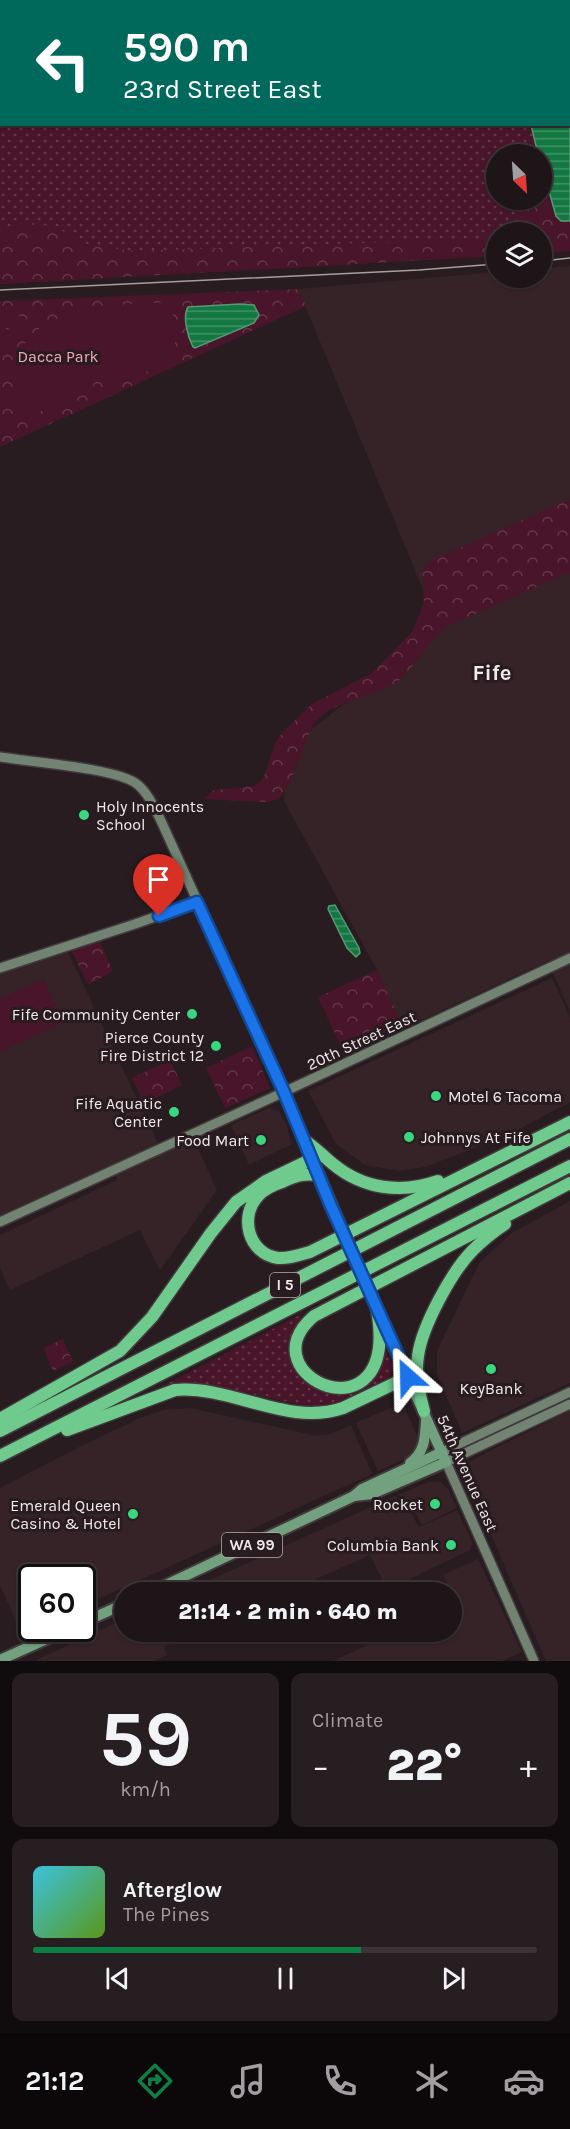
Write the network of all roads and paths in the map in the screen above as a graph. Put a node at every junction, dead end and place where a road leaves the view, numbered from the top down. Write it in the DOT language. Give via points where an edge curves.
graph roads {
  1 [pos="0,757"];
  2 [pos="197,902"];
  3 [pos="570,958"];
  4 [pos="0,968"];
  5 [pos="284,1092"];
  6 [pos="570,1122"];
  7 [pos="570,1139"];
  8 [pos="304,1140"];
  9 [pos="312,1159"];
  10 [pos="484,1165"];
  11 [pos="570,1166"];
  12 [pos="318,1175"];
  13 [pos="570,1183"];
  14 [pos="570,1190"];
  15 [pos="0,1222"];
  16 [pos="375,1305"];
  17 [pos="408,1377"];
  18 [pos="570,1392"];
  19 [pos="570,1404"];
  20 [pos="425,1414"];
  21 [pos="0,1419"];
  22 [pos="0,1431"];
  23 [pos="444,1457"];
  24 [pos="0,1458"];
  25 [pos="396,1473"];
  26 [pos="354,1496"];
  27 [pos="172,1582"];
  28 [pos="114,1609"];
  29 [pos="96,1617"];
  30 [pos="40,1642"];
  31 [pos="0,1660"];
  32 [pos="534,1661"];
  1 -- 2 [label="main road, 54th Avenue East" via="108,773 128,779 143,790"];
  2 -- 4 [label="main road"];
  2 -- 5 [label="main road, 54th Avenue East"];
  3 -- 5 [label="main road, 20th Street East"];
  5 -- 8 [label="main road, 54th Avenue East"];
  5 -- 15 [label="main road, 20th Street East"];
  6 -- 10 [label="highway"];
  7 -- 22 [label="highway, I 5"];
  8 -- 9 [label="main road, 54th Avenue East"];
  8 -- 10 [label="highway" via="344,1172 387,1188 419,1187"];
  9 -- 12 [label="main road, 54th Avenue East"];
  9 -- 21 [label="highway" via="266,1181 236,1202 152,1317 120,1351"];
  10 -- 12 [label="highway" via="310,1252 284,1258 266,1254 248,1230 252,1203 276,1184 300,1174"];
  11 -- 24 [label="highway, I 5"];
  12 -- 16 [label="main road, 54th Avenue East, bridge"];
  13 -- 16 [label="highway" via="314,1316 302,1328 297,1346 299,1363 306,1374 317,1383 335,1388 351,1386 367,1376 379,1346"];
  14 -- 20 [label="highway" via="490,1234 456,1271 425,1330 420,1348 417,1374"];
  16 -- 17 [label="main road, 54th Avenue East"];
  17 -- 20 [label="main road, 54th Avenue East"];
  17 -- 24 [label="highway" via="343,1408 313,1414 202,1390 175,1390"];
  18 -- 23 [label="main road"];
  19 -- 23 [label="main road"];
  20 -- 23 [label="main road, 54th Avenue East"];
  20 -- 25 [label="main road" via="423,1448 417,1458"];
  23 -- 25 [label="main road, WA 99"];
  23 -- 26 [label="main road, WA 99" via="372,1494"];
  23 -- 32 [label="main road, 54th Avenue East"];
  25 -- 26 [label="main road, WA 99"];
  26 -- 27 [label="main road, WA 99"];
  28 -- 29 [label="main road"];
  30 -- 31 [label="main road"];
}
